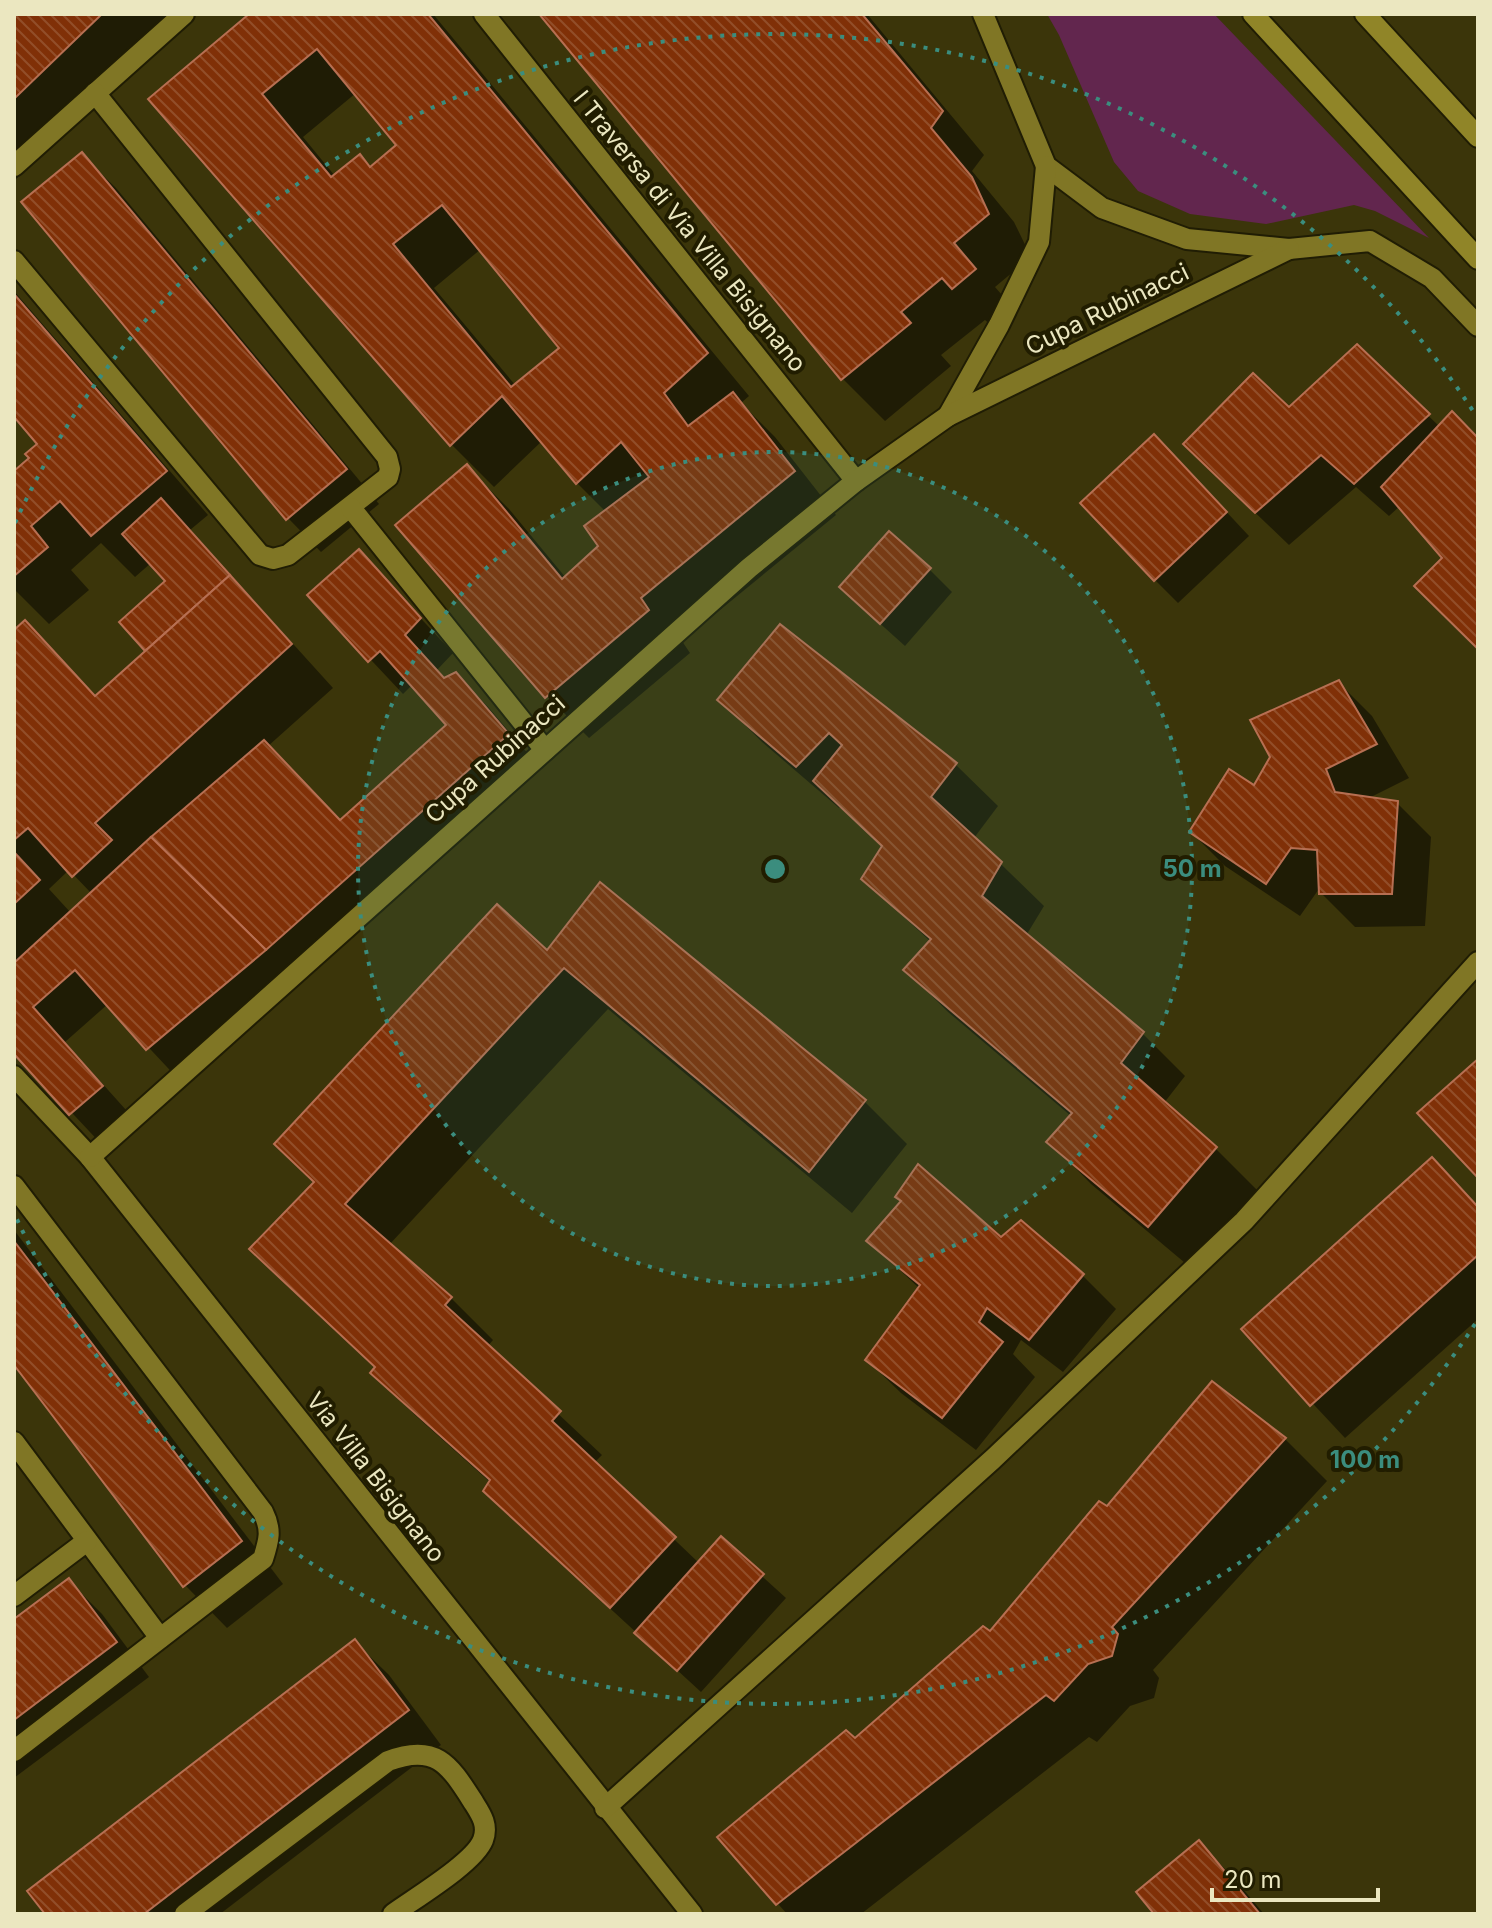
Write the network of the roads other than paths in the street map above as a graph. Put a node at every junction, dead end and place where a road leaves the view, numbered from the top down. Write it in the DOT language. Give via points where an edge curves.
graph roads {
  1 [pos="184,14"];
  2 [pos="484,14"];
  3 [pos="983,14"];
  4 [pos="1253,14"];
  5 [pos="1365,14"];
  6 [pos="95,93"];
  7 [pos="1478,137"];
  8 [pos="14,166"];
  9 [pos="1046,166"];
  10 [pos="1289,249"];
  11 [pos="1478,259"];
  12 [pos="14,261"];
  13 [pos="1478,326"];
  14 [pos="948,416"];
  15 [pos="856,481"];
  16 [pos="351,508"];
  17 [pos="545,750"];
  18 [pos="1478,962"];
  19 [pos="14,1076"];
  20 [pos="90,1157"];
  21 [pos="14,1186"];
  22 [pos="14,1442"];
  23 [pos="87,1541"];
  24 [pos="14,1596"];
  25 [pos="160,1638"];
  26 [pos="14,1751"];
  27 [pos="605,1808"];
  28 [pos="185,1914"];
  29 [pos="393,1914"];
  30 [pos="692,1914"];
  1 -- 6 [label="street"];
  2 -- 15 [label="street, I Traversa di Via Villa Bisignano"];
  3 -- 9 [label="street, Cupa Rubinacci"];
  4 -- 11 [label="main road"];
  5 -- 7 [label="main road"];
  6 -- 8 [label="street"];
  6 -- 16 [label="street" via="387,457 388,477"];
  9 -- 10 [label="street, Cupa Rubinacci" via="1102,208 1187,239"];
  9 -- 14 [label="street, Cupa Rubinacci" via="1039,242"];
  10 -- 13 [label="street, Cupa Rubinacci" via="1370,241 1432,278"];
  10 -- 14 [label="street, Cupa Rubinacci"];
  12 -- 16 [label="street" via="260,555 288,555"];
  14 -- 15 [label="street, Cupa Rubinacci"];
  15 -- 17 [label="street, Cupa Rubinacci"];
  16 -- 17 [label="street"];
  17 -- 20 [label="street, Cupa Rubinacci"];
  18 -- 27 [label="street" via="1244,1221 993,1459"];
  19 -- 20 [label="street, Via Villa Bisignano"];
  20 -- 27 [label="street, Via Villa Bisignano"];
  21 -- 25 [label="street" via="270,1526 263,1559"];
  22 -- 23 [label="street"];
  23 -- 24 [label="street"];
  23 -- 25 [label="street"];
  25 -- 26 [label="street"];
  27 -- 30 [label="street, Via Villa Bisignano"];
  28 -- 29 [label="street" via="388,1761 425,1755 451,1766 482,1816 484,1838 472,1857"];
}
